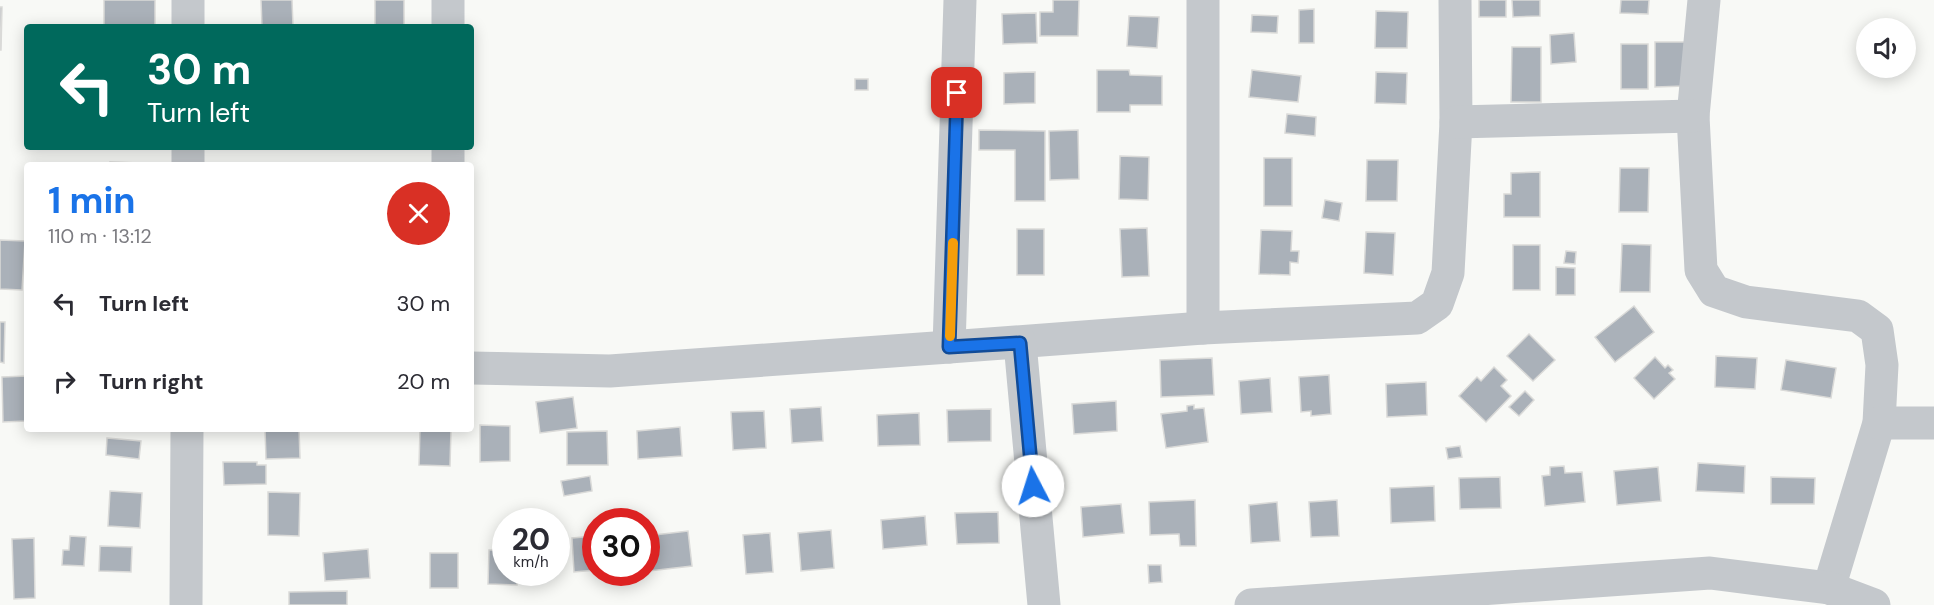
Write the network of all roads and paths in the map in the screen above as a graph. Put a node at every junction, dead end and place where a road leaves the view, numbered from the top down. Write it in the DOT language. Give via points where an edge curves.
graph roads {
  1 [pos="188,0"];
  2 [pos="448,0"];
  3 [pos="960,0"];
  4 [pos="1203,0"];
  5 [pos="1455,0"];
  6 [pos="1704,0"];
  7 [pos="188,24"];
  8 [pos="448,24"];
  9 [pos="1693,117"];
  10 [pos="1456,122"];
  11 [pos="1203,328"];
  12 [pos="1020,343"];
  13 [pos="949,347"];
  14 [pos="474,368"];
  15 [pos="1879,423"];
  16 [pos="1934,423"];
  17 [pos="187,432"];
  18 [pos="1829,588"];
  19 [pos="186,605"];
  20 [pos="1044,605"];
  21 [pos="1251,605"];
  22 [pos="1874,605"];
  1 -- 7 [label="street"];
  2 -- 8 [label="street"];
  3 -- 13 [label="street"];
  4 -- 11 [label="street"];
  5 -- 10 [label="street"];
  6 -- 9 [label="street"];
  9 -- 10 [label="street"];
  9 -- 15 [label="street" via="1701,270 1714,291 1746,302 1858,316 1876,330 1882,365"];
  10 -- 11 [label="street" via="1448,273 1437,304 1417,318"];
  11 -- 12 [label="street"];
  12 -- 13 [label="street"];
  12 -- 20 [label="street"];
  13 -- 14 [label="street" via="610,371"];
  15 -- 16 [label="street"];
  15 -- 18 [label="street"];
  17 -- 19 [label="street"];
  18 -- 21 [label="street" via="1710,573"];
  18 -- 22 [label="street"];
}
